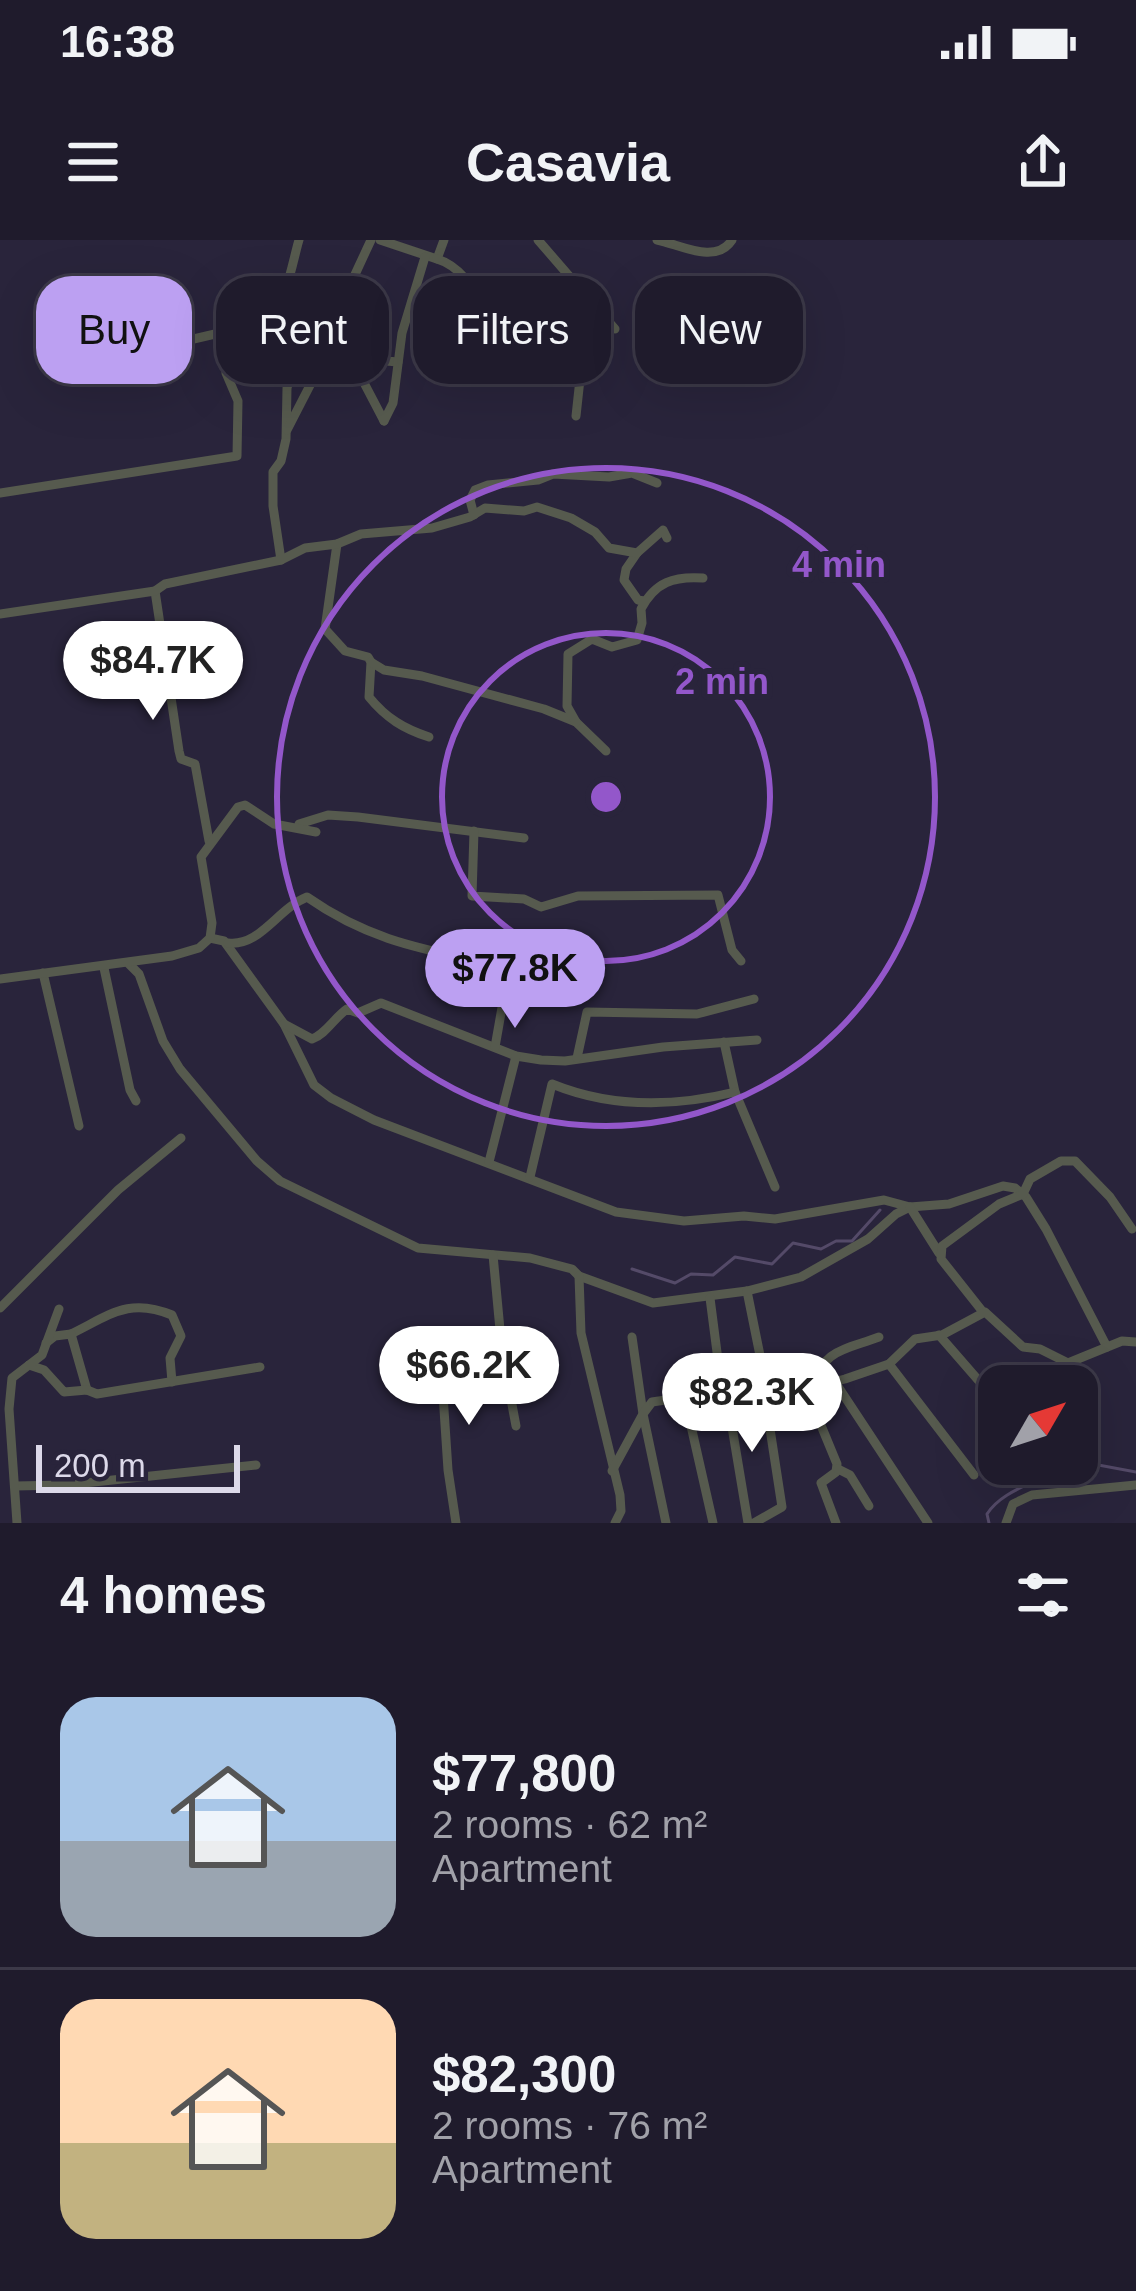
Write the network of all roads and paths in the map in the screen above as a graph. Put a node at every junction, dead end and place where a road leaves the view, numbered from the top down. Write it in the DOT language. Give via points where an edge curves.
graph roads {
  1 [pos="299,240"];
  2 [pos="375,240"];
  3 [pos="444,240"];
  4 [pos="538,240"];
  5 [pos="657,240"];
  6 [pos="732,240"];
  7 [pos="425,257"];
  8 [pos="437,259"];
  9 [pos="287,276"];
  10 [pos="355,276"];
  11 [pos="615,329"];
  12 [pos="389,361"];
  13 [pos="398,362"];
  14 [pos="231,384"];
  15 [pos="288,384"];
  16 [pos="309,384"];
  17 [pos="365,384"];
  18 [pos="576,416"];
  19 [pos="286,432"];
  20 [pos="657,483"];
  21 [pos="0,493"];
  22 [pos="474,515"];
  23 [pos="667,538"];
  24 [pos="337,544"];
  25 [pos="637,553"];
  26 [pos="281,560"];
  27 [pos="703,578"];
  28 [pos="155,591"];
  29 [pos="644,601"];
  30 [pos="0,614"];
  31 [pos="371,662"];
  32 [pos="576,722"];
  33 [pos="430,736"];
  34 [pos="606,751"];
  35 [pos="292,825"];
  36 [pos="474,831"];
  37 [pos="316,832"];
  38 [pos="524,838"];
  39 [pos="209,841"];
  40 [pos="211,938"];
  41 [pos="224,941"];
  42 [pos="741,961"];
  43 [pos="129,964"];
  44 [pos="104,968"];
  45 [pos="508,968"];
  46 [pos="43,973"];
  47 [pos="538,976"];
  48 [pos="0,979"];
  49 [pos="754,999"];
  50 [pos="284,1024"];
  51 [pos="757,1040"];
  52 [pos="724,1042"];
  53 [pos="495,1047"];
  54 [pos="516,1056"];
  55 [pos="577,1058"];
  56 [pos="735,1092"];
  57 [pos="136,1101"];
  58 [pos="79,1126"];
  59 [pos="181,1138"];
  60 [pos="489,1162"];
  61 [pos="530,1178"];
  62 [pos="775,1187"];
  63 [pos="1023,1194"];
  64 [pos="910,1207"];
  65 [pos="1132,1229"];
  66 [pos="939,1252"];
  67 [pos="493,1256"];
  68 [pos="579,1276"];
  69 [pos="747,1291"];
  70 [pos="710,1298"];
  71 [pos="0,1308"];
  72 [pos="59,1309"];
  73 [pos="983,1312"];
  74 [pos="71,1334"];
  75 [pos="939,1335"];
  76 [pos="632,1337"];
  77 [pos="879,1337"];
  78 [pos="46,1342"];
  79 [pos="1136,1342"];
  80 [pos="1107,1347"];
  81 [pos="502,1351"];
  82 [pos="889,1364"];
  83 [pos="29,1365"];
  84 [pos="260,1367"];
  85 [pos="978,1380"];
  86 [pos="172,1382"];
  87 [pos="835,1382"];
  88 [pos="809,1388"];
  89 [pos="88,1390"];
  90 [pos="766,1390"];
  91 [pos="724,1391"];
  92 [pos="684,1395"];
  93 [pos="643,1414"];
  94 [pos="516,1426"];
  95 [pos="256,1465"];
  96 [pos="838,1468"];
  97 [pos="612,1471"];
  98 [pos="974,1475"];
  99 [pos="1136,1485"];
  100 [pos="15,1486"];
  101 [pos="869,1506"];
  102 [pos="621,1510"];
  103 [pos="17,1523"];
  104 [pos="456,1523"];
  105 [pos="615,1523"];
  106 [pos="625,1523"];
  107 [pos="666,1523"];
  108 [pos="713,1523"];
  109 [pos="751,1523"];
  110 [pos="836,1523"];
  111 [pos="928,1523"];
  112 [pos="1006,1523"];
  1 -- 9 [label="street"];
  2 -- 7 [label="street"];
  2 -- 10 [label="street"];
  3 -- 8 [label="street"];
  4 -- 11 [label="street"];
  5 -- 6 [label="street" via="710,254"];
  7 -- 8 [label="street"];
  7 -- 13 [label="street"];
  8 -- 18 [label="street" via="468,282 519,349 581,370"];
  12 -- 13 [label="street"];
  13 -- 17 [label="street" via="384,421"];
  14 -- 21 [label="street" via="237,456"];
  15 -- 19 [label="street"];
  16 -- 19 [label="street"];
  19 -- 26 [label="street" via="272,488"];
  20 -- 22 [label="street" via="632,473 553,473 476,490"];
  22 -- 24 [label="street"];
  22 -- 25 [label="street" via="537,507 586,526 603,546"];
  23 -- 25 [label="street" via="657,531"];
  24 -- 26 [label="street"];
  24 -- 31 [label="street" via="325,629 345,651"];
  25 -- 29 [label="street" via="625,580"];
  26 -- 28 [label="street"];
  27 -- 29 [label="street" via="670,579"];
  28 -- 30 [label="street"];
  28 -- 39 [label="street" via="179,751 200,777"];
  29 -- 32 [label="street" via="637,640 612,647 592,639 568,654 567,706"];
  31 -- 32 [label="street"];
  31 -- 33 [label="street" via="369,697 407,730"];
  32 -- 34 [label="street"];
  35 -- 36 [label="street" via="328,815"];
  35 -- 37 [label="street"];
  35 -- 39 [label="street" via="238,806"];
  36 -- 38 [label="street"];
  36 -- 42 [label="street" via="472,896 541,907 578,896 718,895"];
  39 -- 40 [label="street" via="200,865"];
  40 -- 41 [label="street"];
  40 -- 43 [label="street" via="200,948"];
  41 -- 45 [label="street" via="249,941 307,898 359,930"];
  41 -- 50 [label="street"];
  43 -- 44 [label="street"];
  43 -- 67 [label="street" via="180,1069 268,1172 418,1248"];
  44 -- 46 [label="street"];
  44 -- 57 [label="street"];
  45 -- 47 [label="street"];
  45 -- 53 [label="street"];
  46 -- 48 [label="street"];
  46 -- 58 [label="street"];
  49 -- 55 [label="street" via="697,1014 587,1012"];
  50 -- 53 [label="street" via="312,1039 346,1009 381,1003"];
  50 -- 60 [label="street" via="314,1085 331,1098"];
  51 -- 52 [label="street"];
  52 -- 55 [label="street"];
  52 -- 56 [label="street"];
  53 -- 54 [label="street"];
  54 -- 55 [label="street"];
  54 -- 60 [label="street"];
  56 -- 61 [label="street" via="662,1105 552,1084"];
  56 -- 62 [label="street"];
  59 -- 71 [label="street"];
  60 -- 61 [label="street"];
  61 -- 64 [label="street" via="652,1220 775,1219 889,1200"];
  63 -- 64 [label="street" via="1003,1186"];
  63 -- 65 [label="street" via="1030,1179 1075,1161"];
  63 -- 66 [label="street"];
  63 -- 80 [label="street"];
  64 -- 66 [label="street"];
  64 -- 69 [label="street" via="802,1276"];
  66 -- 73 [label="street"];
  67 -- 68 [label="street" via="530,1258"];
  67 -- 81 [label="street"];
  68 -- 70 [label="street" via="652,1303"];
  68 -- 97 [label="street" via="581,1333"];
  69 -- 70 [label="street"];
  69 -- 90 [label="street"];
  70 -- 91 [label="street"];
  72 -- 78 [label="street"];
  73 -- 75 [label="street"];
  73 -- 80 [label="street" via="1023,1347 1068,1363"];
  74 -- 78 [label="street"];
  74 -- 86 [label="street" via="129,1306 172,1315 181,1336 170,1358"];
  74 -- 89 [label="street"];
  75 -- 82 [label="street" via="915,1339"];
  75 -- 85 [label="street"];
  76 -- 93 [label="street"];
  77 -- 88 [label="street" via="828,1356"];
  78 -- 83 [label="street"];
  79 -- 80 [label="street"];
  81 -- 94 [label="street"];
  81 -- 104 [label="street" via="441,1364"];
  82 -- 87 [label="street"];
  82 -- 98 [label="street"];
  83 -- 89 [label="street" via="64,1392"];
  83 -- 100 [label="street" via="12,1378"];
  84 -- 86 [label="street"];
  86 -- 89 [label="street"];
  87 -- 88 [label="street"];
  87 -- 111 [label="street"];
  88 -- 90 [label="street"];
  88 -- 96 [label="street"];
  90 -- 91 [label="street"];
  90 -- 109 [label="street" via="782,1507"];
  91 -- 92 [label="street"];
  91 -- 109 [label="street"];
  92 -- 93 [label="street" via="652,1402"];
  92 -- 108 [label="street"];
  93 -- 97 [label="street"];
  93 -- 107 [label="street"];
  95 -- 100 [label="street"];
  96 -- 101 [label="street"];
  96 -- 110 [label="street" via="821,1483"];
  97 -- 102 [label="street"];
  99 -- 112 [label="street" via="1032,1495 1013,1504"];
  100 -- 103 [label="street"];
  102 -- 105 [label="street"];
  102 -- 106 [label="street"];
}
